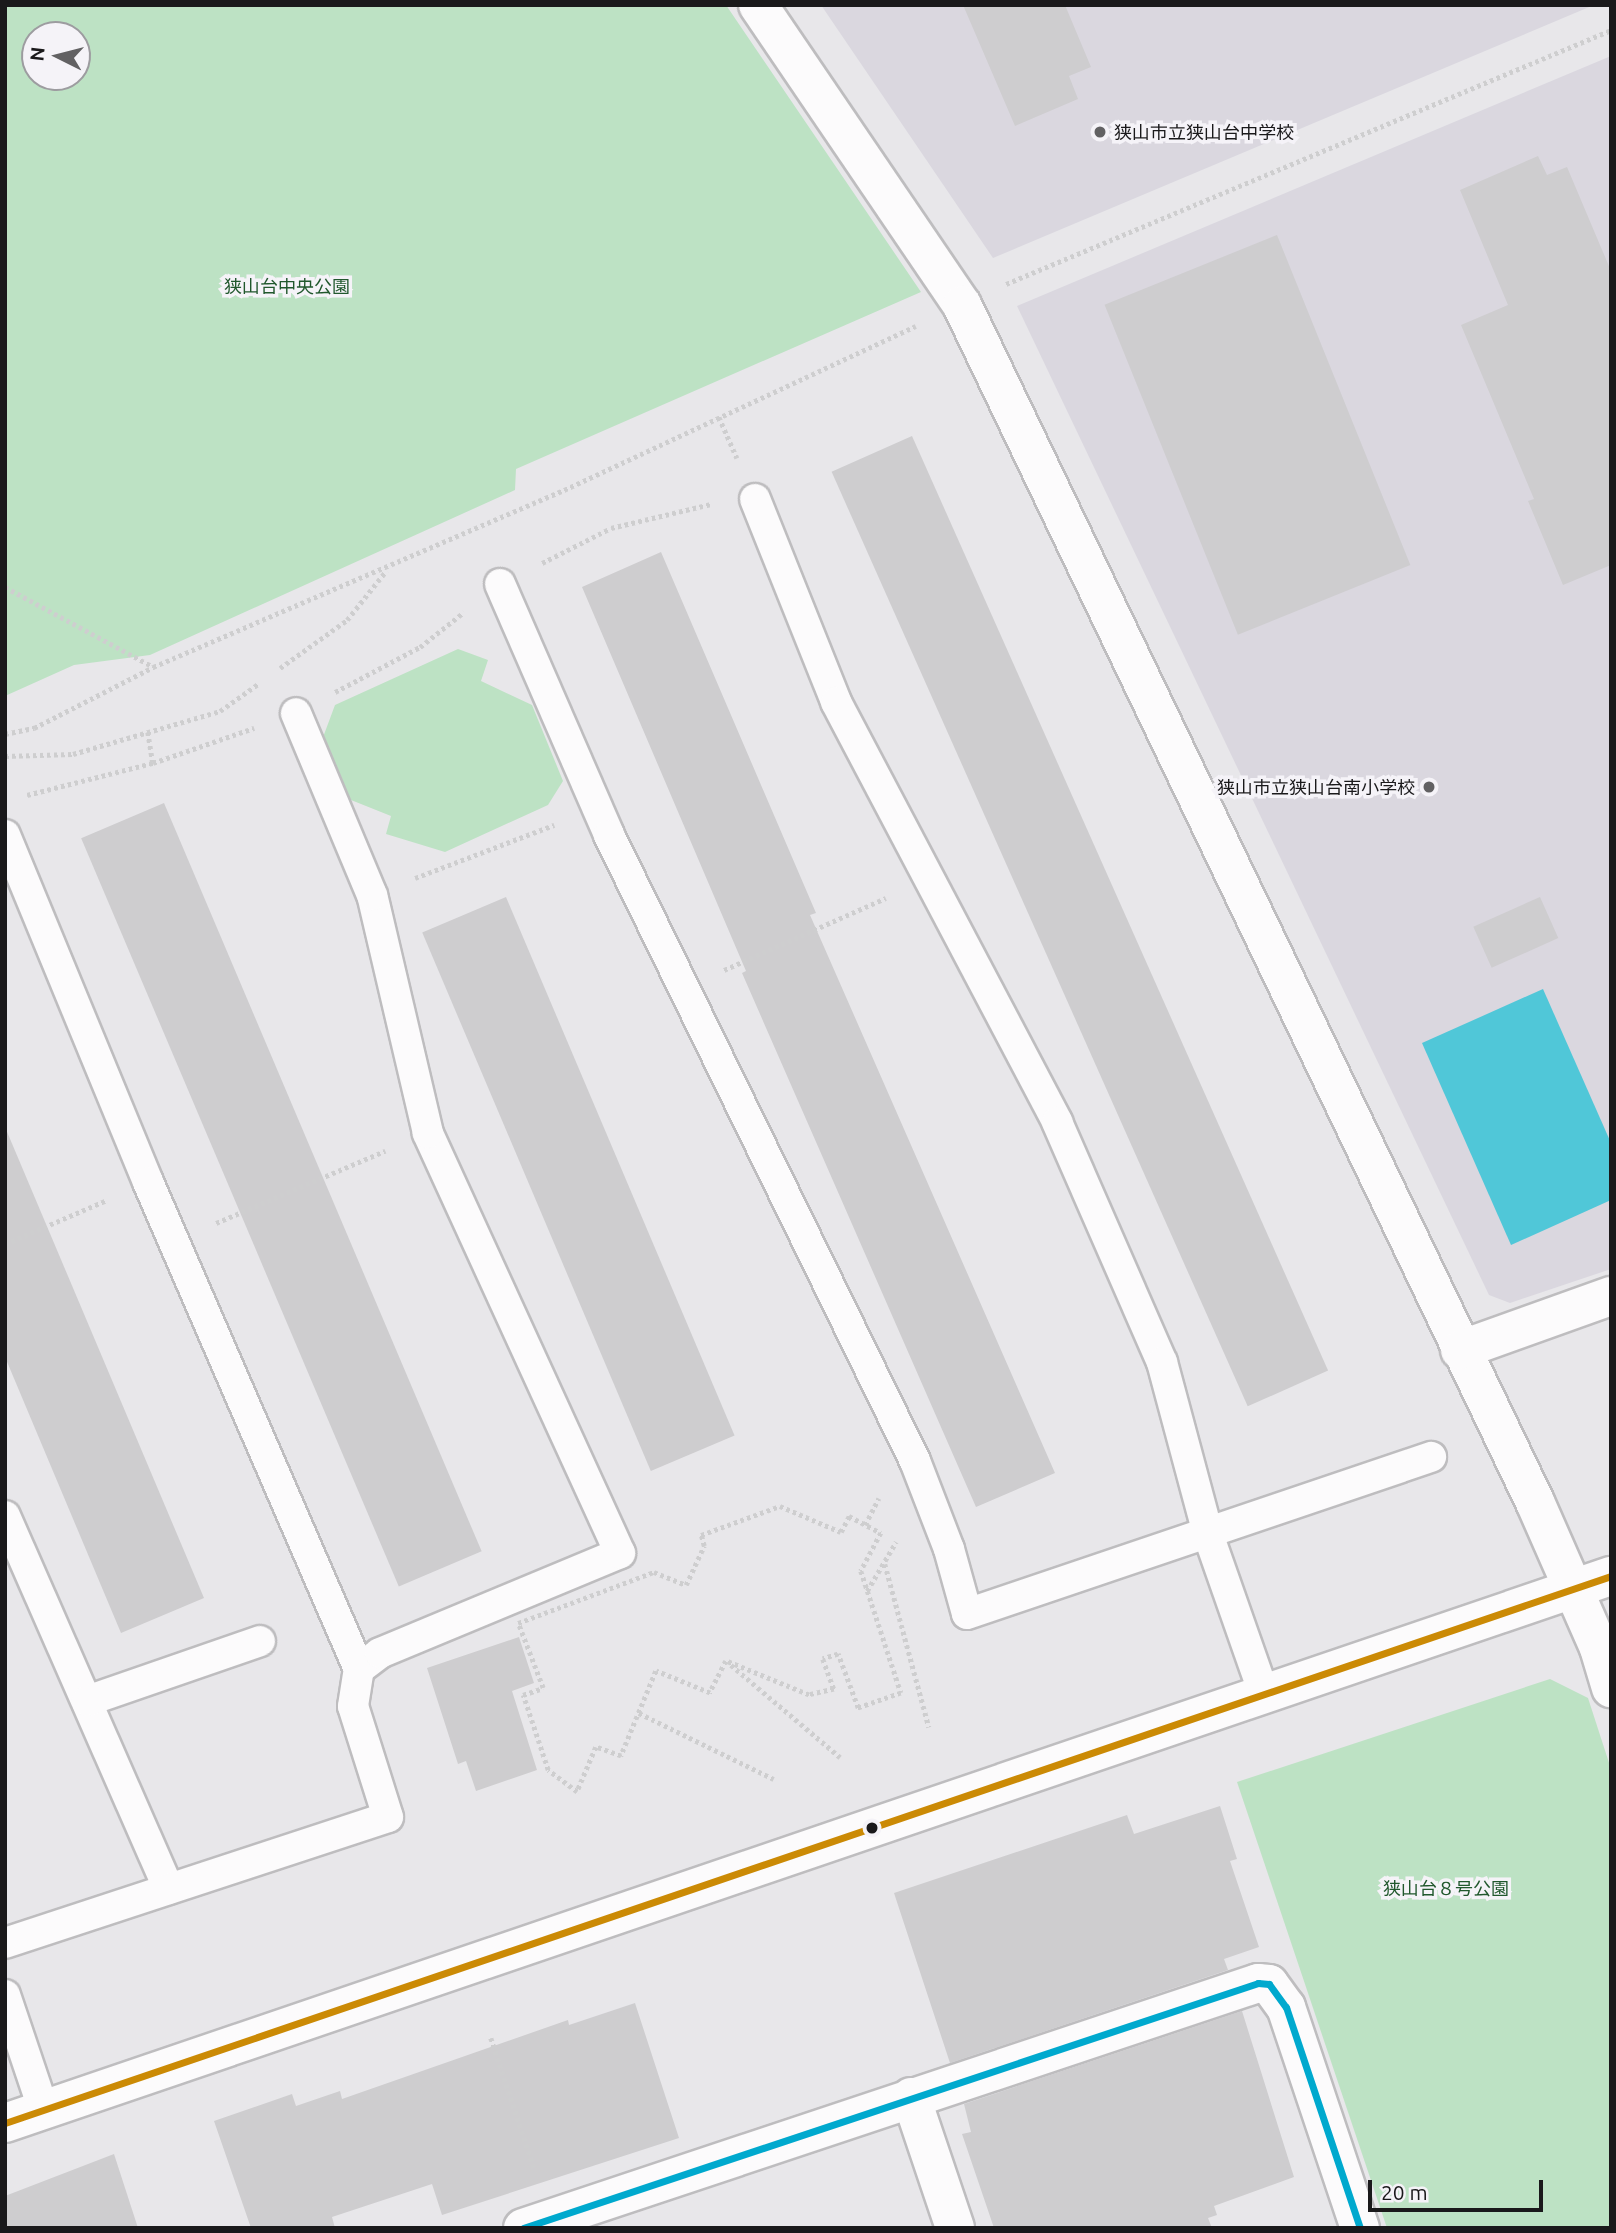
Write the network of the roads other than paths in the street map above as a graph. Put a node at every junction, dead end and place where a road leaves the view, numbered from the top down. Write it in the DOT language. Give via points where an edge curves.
graph roads {
  1 [pos="758,5"];
  2 [pos="755,499"];
  3 [pos="500,584"];
  4 [pos="296,713"];
  5 [pos="5,835"];
  6 [pos="1611,1296"];
  7 [pos="1460,1350"];
  8 [pos="1431,1457"];
  9 [pos="5,1516"];
  10 [pos="1208,1534"];
  11 [pos="1611,1576"];
  12 [pos="1573,1589"];
  13 [pos="260,1641"];
  14 [pos="359,1669"];
  15 [pos="1611,1688"];
  16 [pos="1264,1694"];
  17 [pos="87,1701"];
  18 [pos="169,1889"];
  19 [pos="5,1943"];
  20 [pos="5,1995"];
  21 [pos="911,2097"];
  22 [pos="44,2111"];
  23 [pos="5,2123"];
  24 [pos="543,2225"];
  25 [pos="955,2228"];
  26 [pos="1360,2228"];
  1 -- 7 [label="street" via="962,305"];
  2 -- 10 [label="lane" via="836,702 1056,1122 1162,1362"];
  3 -- 10 [label="lane" via="597,809 915,1461 949,1549 967,1614"];
  4 -- 14 [label="lane" via="372,895 428,1133 620,1553 380,1653"];
  5 -- 14 [label="lane" via="148,1182"];
  6 -- 7 [label="street"];
  7 -- 12 [label="street"];
  8 -- 10 [label="lane"];
  9 -- 17 [label="lane"];
  10 -- 16 [label="lane"];
  11 -- 12 [label="street"];
  12 -- 15 [label="street"];
  12 -- 16 [label="street"];
  13 -- 17 [label="lane"];
  14 -- 18 [label="lane" via="353,1706 388,1817"];
  16 -- 22 [label="street"];
  17 -- 18 [label="lane"];
  18 -- 19 [label="lane"];
  20 -- 22 [label="lane"];
  21 -- 24 [label="street"];
  21 -- 25 [label="street"];
  21 -- 26 [label="street" via="1246,1984 1269,1984 1286,2007"];
  22 -- 23 [label="street"];
}
